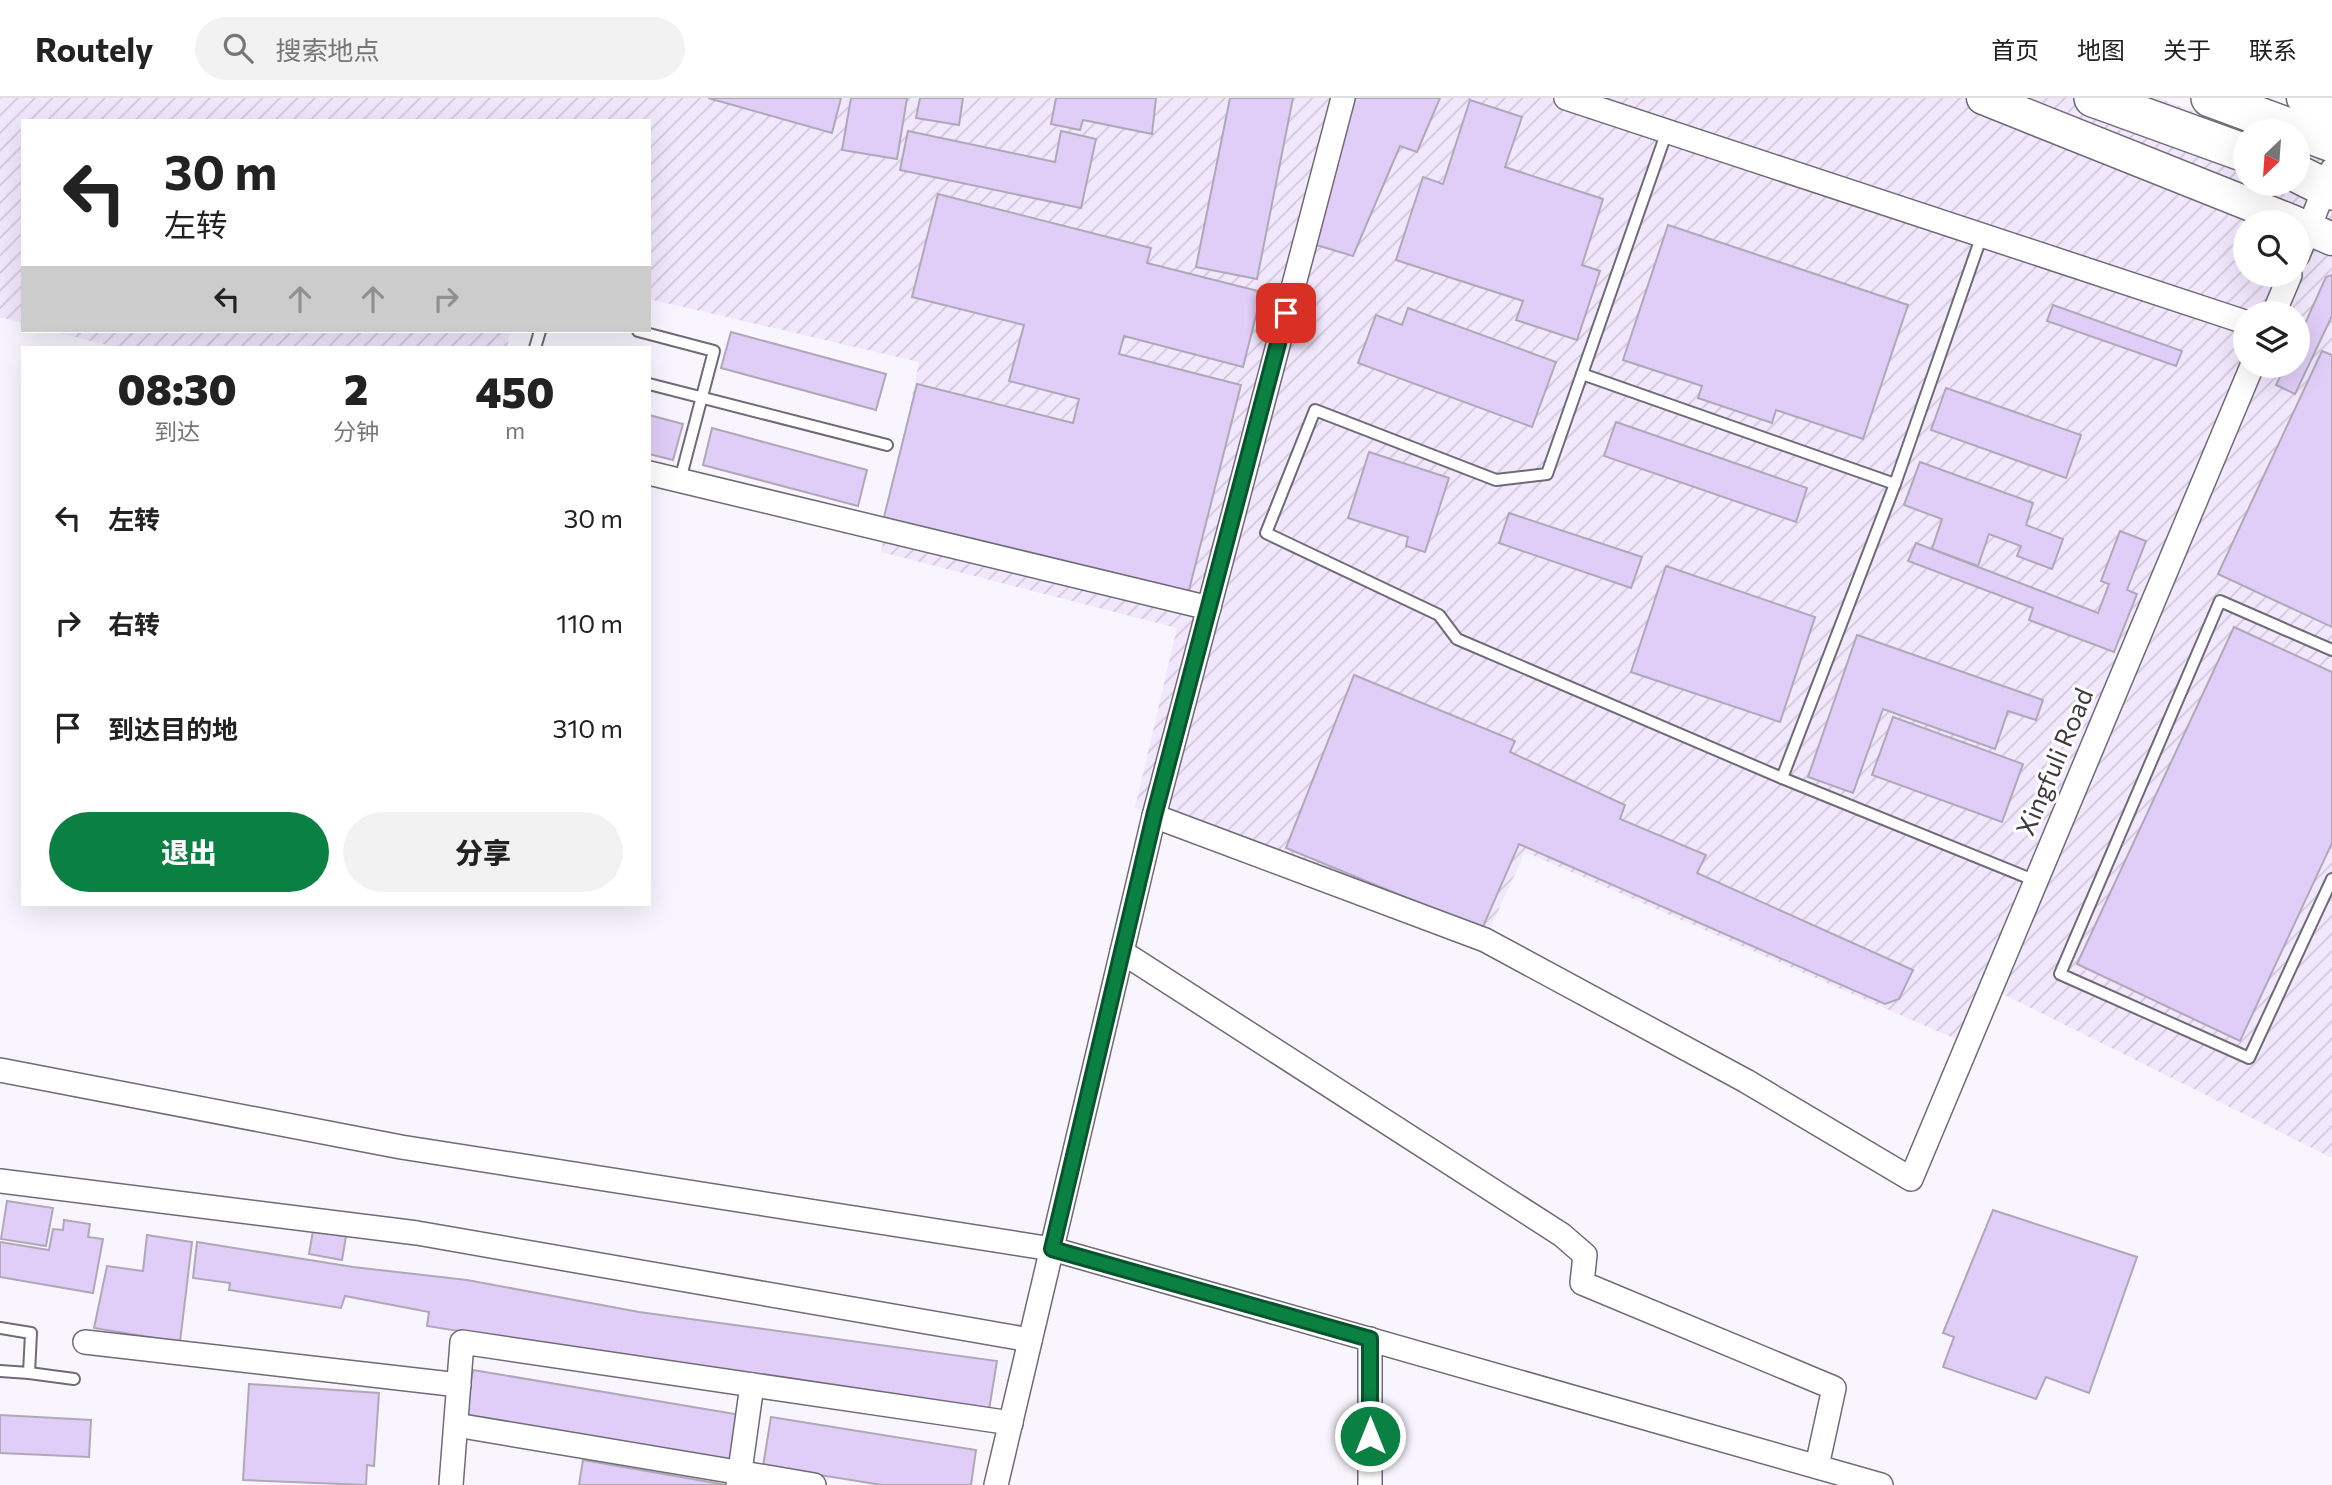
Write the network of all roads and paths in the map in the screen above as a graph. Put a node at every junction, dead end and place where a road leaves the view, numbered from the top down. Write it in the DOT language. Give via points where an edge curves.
graph roads {
  1 [pos="1343,98"];
  2 [pos="1566,98"];
  3 [pos="1983,98"];
  4 [pos="2094,98"];
  5 [pos="2210,98"];
  6 [pos="2303,98"];
  7 [pos="2332,109"];
  8 [pos="1667,131"];
  9 [pos="2332,144"];
  10 [pos="2233,149"];
  11 [pos="2322,181"];
  12 [pos="2249,210"];
  13 [pos="2310,221"];
  14 [pos="1982,235"];
  15 [pos="2233,317"];
  16 [pos="646,333"];
  17 [pos="1582,374"];
  18 [pos="2247,378"];
  19 [pos="651,385"];
  20 [pos="702,398"];
  21 [pos="887,445"];
  22 [pos="651,473"];
  23 [pos="680,480"];
  24 [pos="1895,484"];
  25 [pos="1209,608"];
  26 [pos="2332,650"];
  27 [pos="1782,778"];
  28 [pos="1154,816"];
  29 [pos="2332,879"];
  30 [pos="2036,881"];
  31 [pos="1122,952"];
  32 [pos="0,1070"];
  33 [pos="0,1181"];
  34 [pos="1052,1249"];
  35 [pos="0,1328"];
  36 [pos="1370,1339"];
  37 [pos="1030,1340"];
  38 [pos="85,1342"];
  39 [pos="0,1371"];
  40 [pos="29,1373"];
  41 [pos="74,1379"];
  42 [pos="459,1385"];
  43 [pos="752,1385"];
  44 [pos="1011,1423"];
  45 [pos="456,1425"];
  46 [pos="1816,1466"];
  47 [pos="738,1479"];
  48 [pos="451,1485"];
  49 [pos="814,1485"];
  50 [pos="996,1485"];
  51 [pos="1370,1485"];
  52 [pos="1881,1485"];
  1 -- 25 [label="street"];
  2 -- 8 [label="street"];
  3 -- 12 [label="street"];
  4 -- 10 [label="main road"];
  5 -- 9 [label="main road"];
  6 -- 7 [label="street"];
  8 -- 14 [label="street"];
  8 -- 17 [label="lane"];
  11 -- 13 [label="street"];
  14 -- 15 [label="street"];
  14 -- 24 [label="lane"];
  16 -- 20 [label="lane" via="714,351"];
  17 -- 24 [label="lane"];
  17 -- 27 [label="lane" via="1547,474 1496,480 1315,410 1266,533 1438,615 1457,639"];
  18 -- 30 [label="street, Xingfuli Road"];
  19 -- 20 [label="lane"];
  20 -- 21 [label="lane"];
  20 -- 23 [label="lane"];
  22 -- 23 [label="street"];
  23 -- 25 [label="street"];
  24 -- 27 [label="lane"];
  25 -- 28 [label="street"];
  26 -- 29 [label="lane" via="2220,601 2060,974 2249,1058"];
  27 -- 30 [label="lane"];
  28 -- 30 [label="street, Xingfuli Road" via="1485,940 1746,1081 1911,1179"];
  28 -- 31 [label="street"];
  31 -- 34 [label="street"];
  31 -- 46 [label="street" via="1562,1235 1585,1255 1582,1283 1834,1388"];
  32 -- 34 [label="street" via="401,1147"];
  33 -- 37 [label="street" via="417,1233"];
  34 -- 36 [label="street"];
  34 -- 37 [label="street"];
  35 -- 40 [label="lane" via="31,1333"];
  36 -- 46 [label="street"];
  36 -- 51 [label="street"];
  37 -- 44 [label="street"];
  38 -- 42 [label="street"];
  39 -- 40 [label="lane"];
  40 -- 41 [label="lane"];
  42 -- 43 [label="street" via="462,1342"];
  42 -- 45 [label="street"];
  43 -- 44 [label="street"];
  43 -- 47 [label="street"];
  44 -- 50 [label="street"];
  45 -- 47 [label="street"];
  45 -- 48 [label="street"];
  46 -- 52 [label="street"];
  47 -- 49 [label="street"];
}
